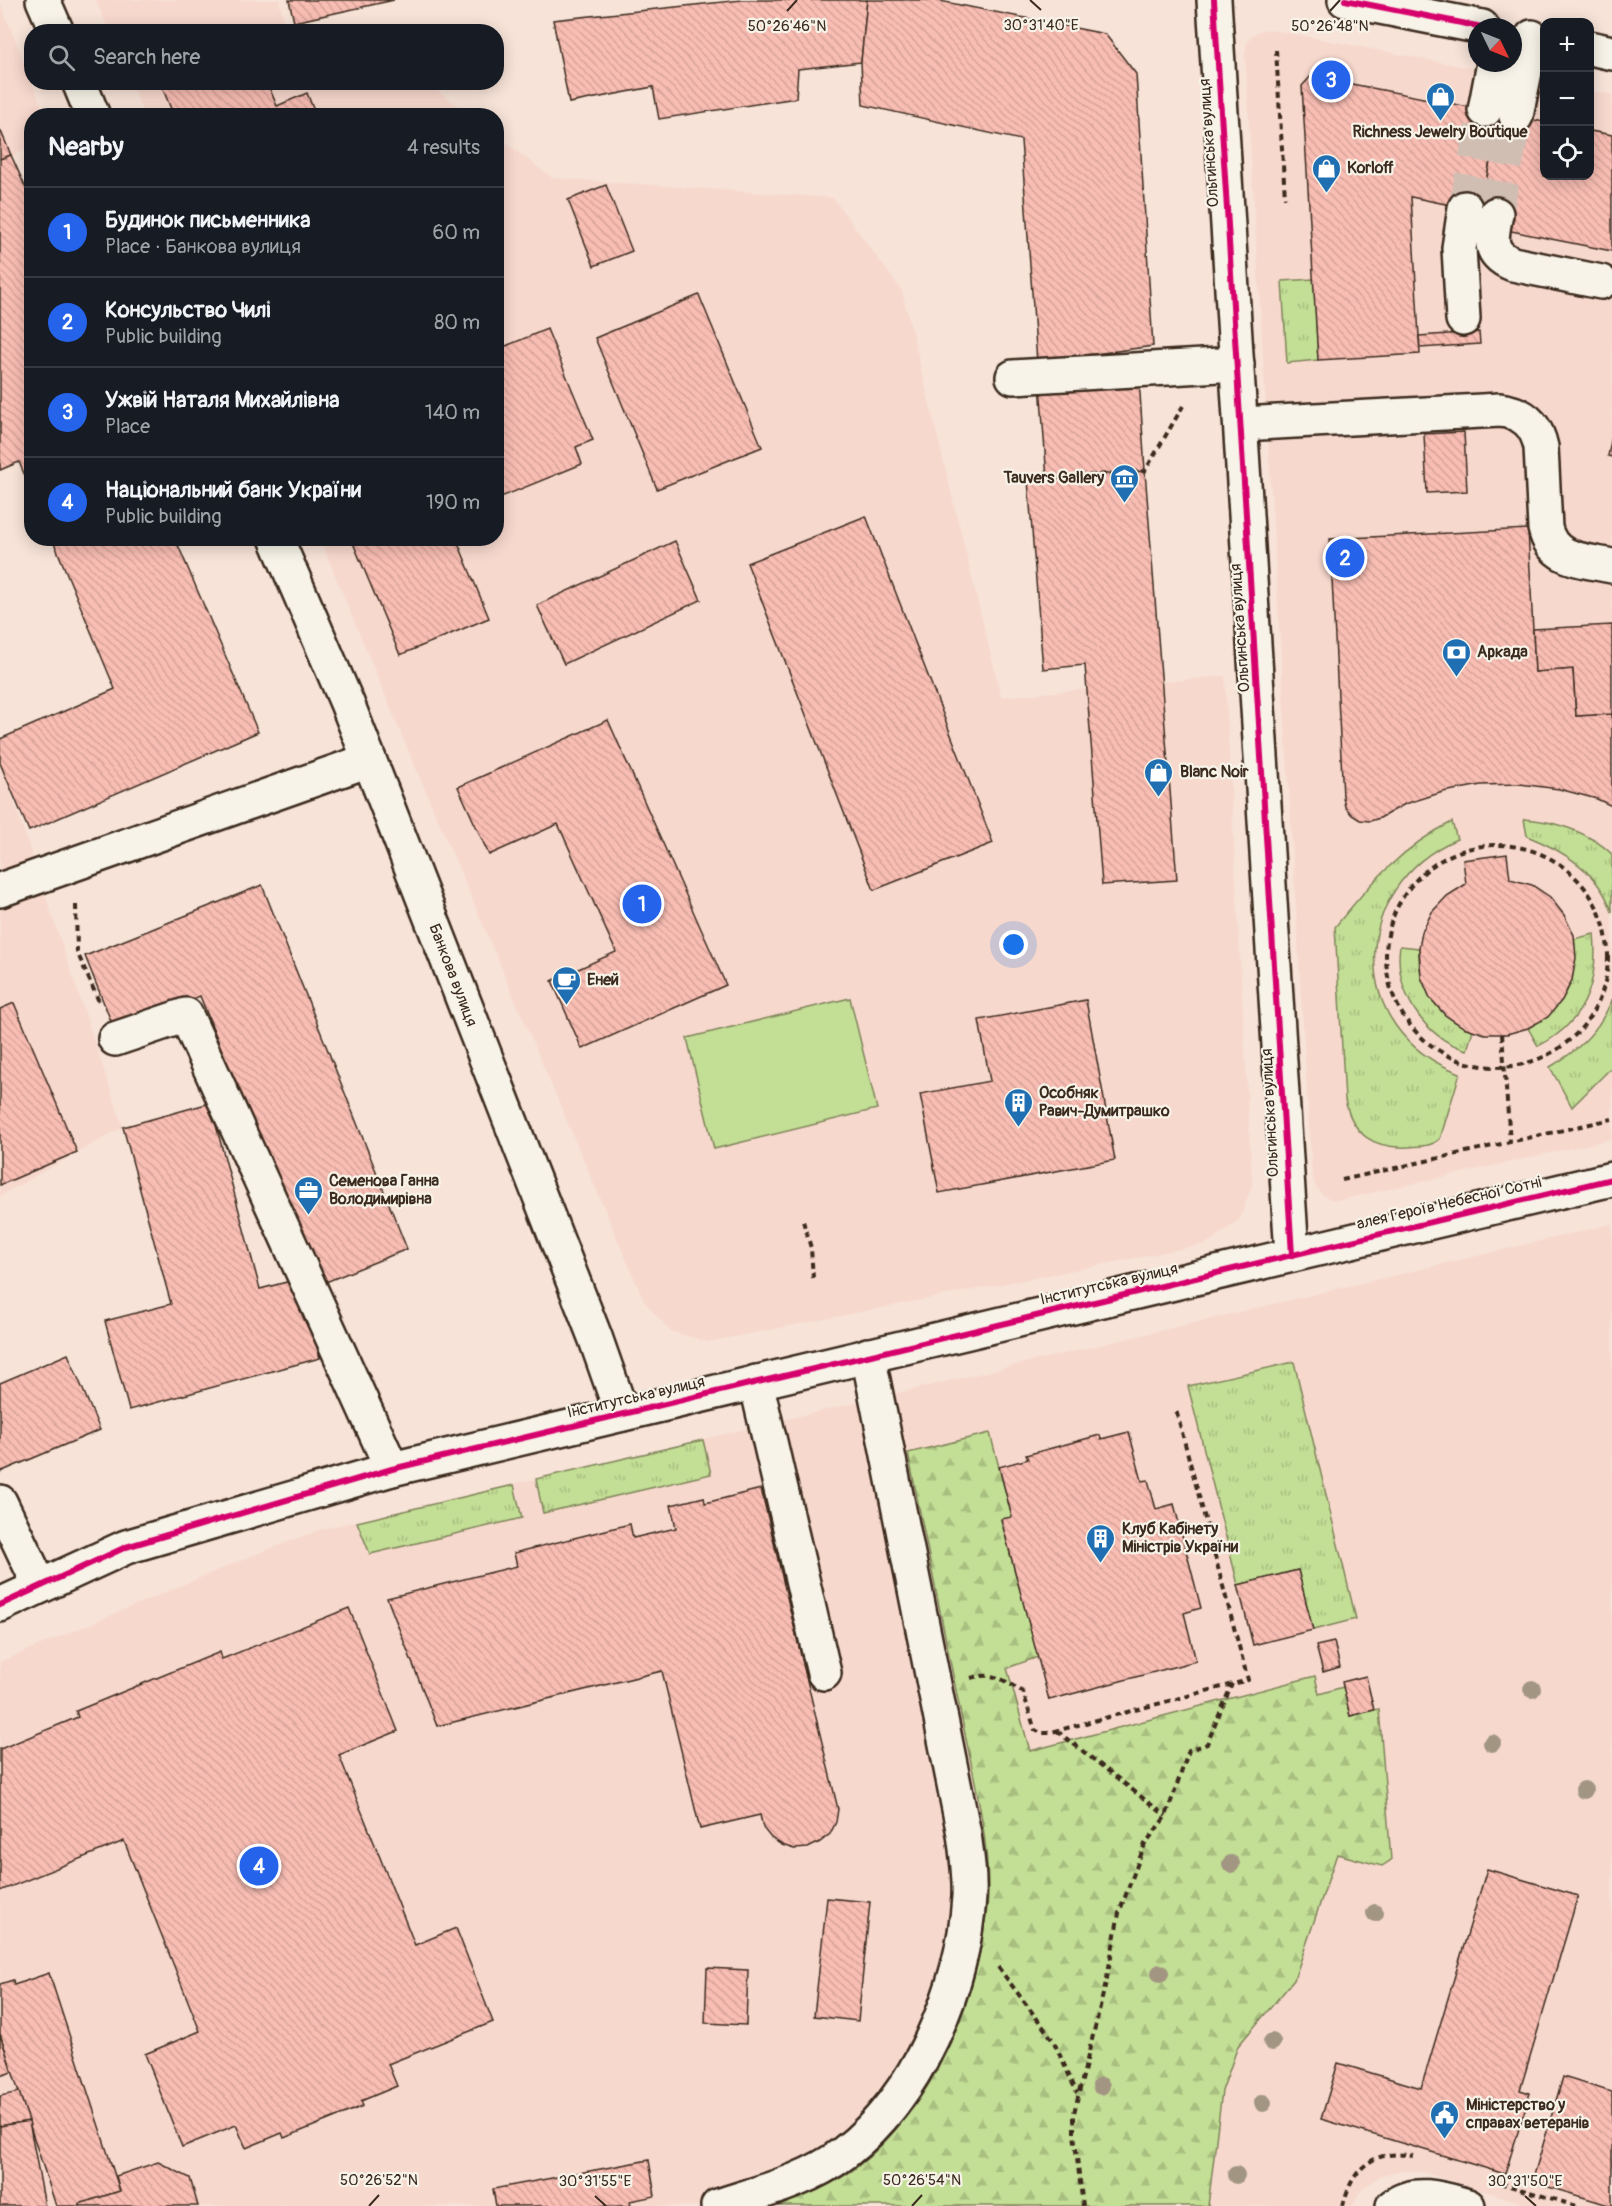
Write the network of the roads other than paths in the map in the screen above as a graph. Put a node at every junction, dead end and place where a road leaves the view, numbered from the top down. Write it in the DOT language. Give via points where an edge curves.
graph roads {
  1 [pos="43,0"];
  2 [pos="1214,0"];
  3 [pos="1345,0"];
  4 [pos="54,24"];
  5 [pos="1468,24"];
  6 [pos="1530,36"];
  7 [pos="1594,49"];
  8 [pos="1612,52"];
  9 [pos="1522,57"];
  10 [pos="1495,72"];
  11 [pos="1516,72"];
  12 [pos="82,90"];
  13 [pos="90,108"];
  14 [pos="1601,282"];
  15 [pos="1463,320"];
  16 [pos="1237,364"];
  17 [pos="1012,377"];
  18 [pos="1241,424"];
  19 [pos="279,546"];
  20 [pos="1612,566"];
  21 [pos="369,760"];
  22 [pos="0,890"];
  23 [pos="115,1040"];
  24 [pos="1612,1179"];
  25 [pos="1292,1255"];
  26 [pos="868,1355"];
  27 [pos="756,1382"];
  28 [pos="622,1414"];
  29 [pos="392,1469"];
  30 [pos="0,1502"];
  31 [pos="40,1586"];
  32 [pos="0,1605"];
  33 [pos="824,1673"];
  34 [pos="718,2206"];
  35 [pos="1393,2206"];
  36 [pos="1468,2206"];
  1 -- 4 [label="street"];
  2 -- 16 [label="street, Ольгинська вулиця"];
  3 -- 5 [label="street"];
  6 -- 9 [label="street"];
  7 -- 8 [label="street"];
  10 -- 11 [label="street" via="1501,113"];
  12 -- 13 [label="street"];
  14 -- 15 [label="street" via="1503,260 1496,253 1481,211 1459,248"];
  16 -- 17 [label="street"];
  16 -- 18 [label="street, Ольгинська вулиця"];
  18 -- 20 [label="street" via="1513,412 1524,417 1539,435 1547,538 1561,554"];
  18 -- 25 [label="street, Ольгинська вулиця"];
  19 -- 21 [label="street, Банкова вулиця"];
  21 -- 22 [label="street"];
  21 -- 28 [label="street, Банкова вулиця"];
  23 -- 29 [label="street" via="186,1015"];
  24 -- 25 [label="street, алея Героїв Небесної Сотні"];
  25 -- 26 [label="street, Інститутська вулиця"];
  26 -- 27 [label="street, Інститутська вулиця"];
  26 -- 34 [label="street" via="956,1788 969,1896 963,1938 955,1976 934,2033 907,2082 876,2122 844,2153 815,2170"];
  27 -- 28 [label="street, Інститутська вулиця"];
  27 -- 33 [label="street"];
  28 -- 29 [label="street, Інститутська вулиця"];
  29 -- 31 [label="street, Інститутська вулиця" via="126,1547"];
  30 -- 31 [label="street"];
  31 -- 32 [label="street, Інститутська вулиця"];
  35 -- 36 [label="street" via="1420,2196"];
}
